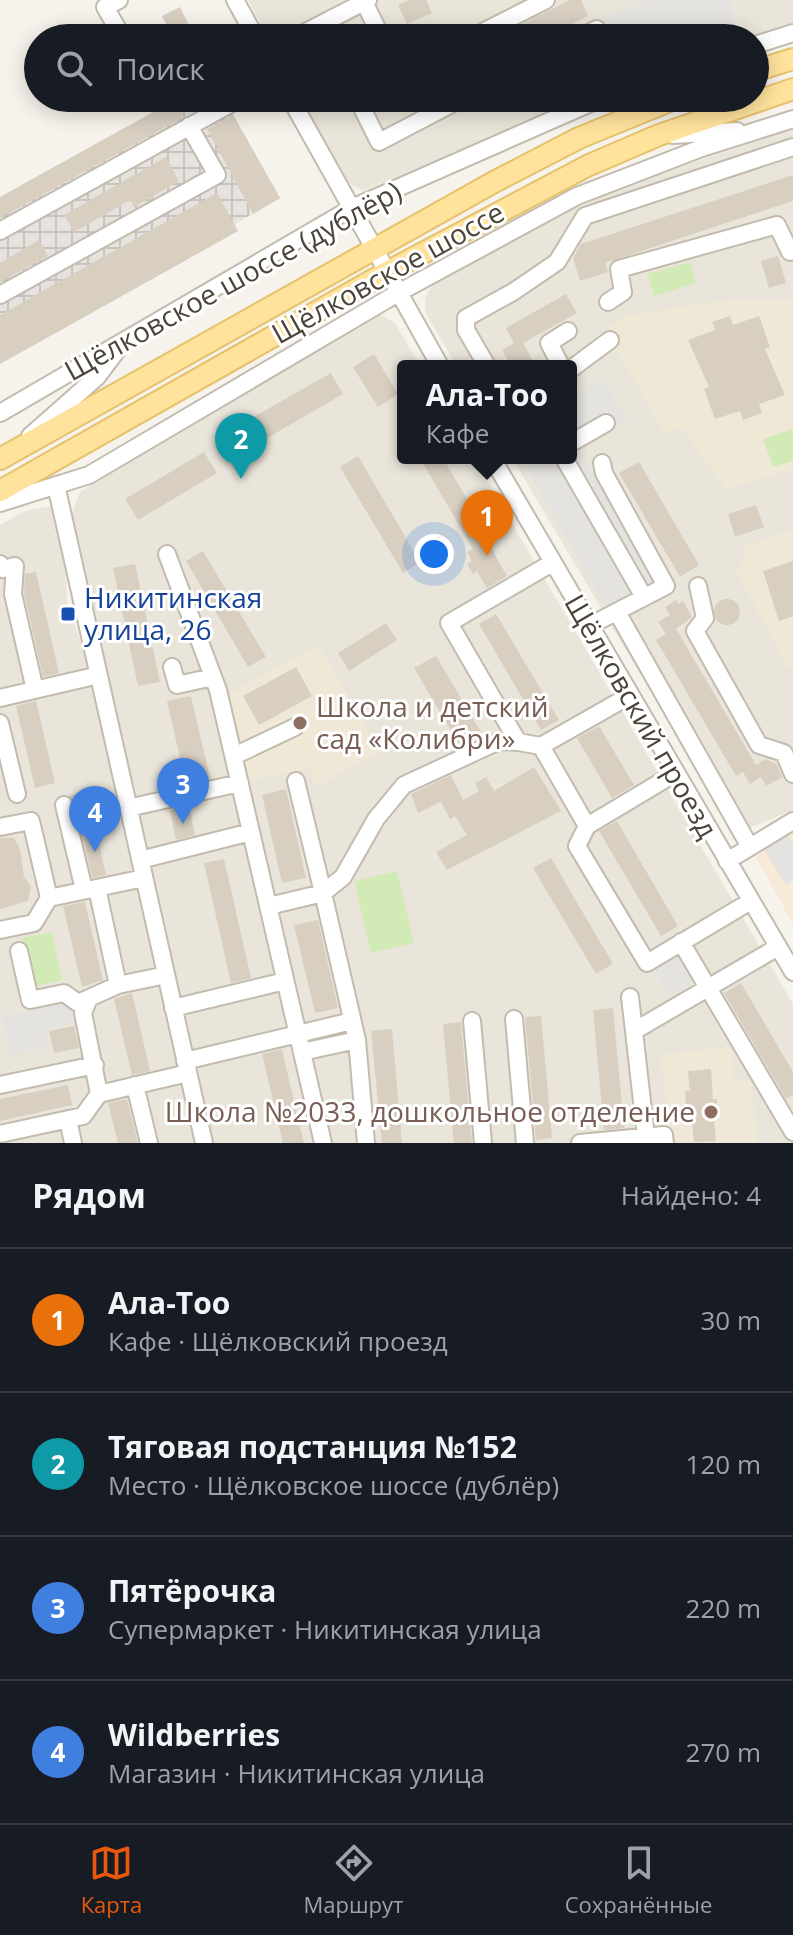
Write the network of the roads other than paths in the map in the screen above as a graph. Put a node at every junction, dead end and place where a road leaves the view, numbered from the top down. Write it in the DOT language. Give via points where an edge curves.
graph roads {
  1 [pos="119,0"];
  2 [pos="235,0"];
  3 [pos="546,0"];
  4 [pos="366,1"];
  5 [pos="115,24"];
  6 [pos="248,24"];
  7 [pos="334,24"];
  8 [pos="376,24"];
  9 [pos="499,24"];
  10 [pos="793,33"];
  11 [pos="769,41"];
  12 [pos="793,59"];
  13 [pos="769,67"];
  14 [pos="793,89"];
  15 [pos="769,97"];
  16 [pos="215,112"];
  17 [pos="298,112"];
  18 [pos="364,112"];
  19 [pos="436,112"];
  20 [pos="570,112"];
  21 [pos="643,112"];
  22 [pos="726,112"];
  23 [pos="793,119"];
  24 [pos="189,126"];
  25 [pos="759,130"];
  26 [pos="659,135"];
  27 [pos="793,147"];
  28 [pos="352,208"];
  29 [pos="0,231"];
  30 [pos="374,248"];
  31 [pos="793,251"];
  32 [pos="387,272"];
  33 [pos="398,293"];
  34 [pos="0,295"];
  35 [pos="608,302"];
  36 [pos="568,331"];
  37 [pos="610,340"];
  38 [pos="124,342"];
  39 [pos="437,360"];
  40 [pos="484,360"];
  41 [pos="558,360"];
  42 [pos="577,365"];
  43 [pos="0,413"];
  44 [pos="606,423"];
  45 [pos="577,440"];
  46 [pos="7,455"];
  47 [pos="602,463"];
  48 [pos="495,464"];
  49 [pos="567,464"];
  50 [pos="56,485"];
  51 [pos="0,491"];
  52 [pos="0,503"];
  53 [pos="167,554"];
  54 [pos="552,563"];
  55 [pos="0,564"];
  56 [pos="698,586"];
  57 [pos="13,594"];
  58 [pos="644,597"];
  59 [pos="0,611"];
  60 [pos="617,612"];
  61 [pos="589,626"];
  62 [pos="172,667"];
  63 [pos="99,675"];
  64 [pos="213,677"];
  65 [pos="35,690"];
  66 [pos="629,696"];
  67 [pos="0,698"];
  68 [pos="0,723"];
  69 [pos="295,727"];
  70 [pos="518,742"];
  71 [pos="541,746"];
  72 [pos="234,756"];
  73 [pos="791,765"];
  74 [pos="674,774"];
  75 [pos="296,781"];
  76 [pos="240,783"];
  77 [pos="17,794"];
  78 [pos="64,805"];
  79 [pos="128,808"];
  80 [pos="793,821"];
  81 [pos="587,826"];
  82 [pos="0,827"];
  83 [pos="251,832"];
  84 [pos="750,847"];
  85 [pos="140,860"];
  86 [pos="727,861"];
  87 [pos="144,878"];
  88 [pos="90,889"];
  89 [pos="323,893"];
  90 [pos="49,898"];
  91 [pos="751,901"];
  92 [pos="269,906"];
  93 [pos="0,930"];
  94 [pos="681,942"];
  95 [pos="778,947"];
  96 [pos="19,951"];
  97 [pos="793,972"];
  98 [pos="166,975"];
  99 [pos="285,981"];
  100 [pos="118,985"];
  101 [pos="708,987"];
  102 [pos="630,997"];
  103 [pos="173,1008"];
  104 [pos="81,1010"];
  105 [pos="514,1019"];
  106 [pos="352,1021"];
  107 [pos="472,1021"];
  108 [pos="634,1031"];
  109 [pos="298,1034"];
  110 [pos="357,1040"];
  111 [pos="302,1052"];
  112 [pos="95,1065"];
  113 [pos="187,1067"];
  114 [pos="0,1085"];
  115 [pos="135,1085"];
  116 [pos="99,1094"];
  117 [pos="68,1119"];
  118 [pos="793,1132"];
  119 [pos="0,1134"];
  120 [pos="646,1137"];
  121 [pos="73,1143"];
  122 [pos="149,1143"];
  123 [pos="204,1143"];
  124 [pos="323,1143"];
  125 [pos="366,1143"];
  126 [pos="483,1143"];
  127 [pos="525,1143"];
  128 [pos="580,1143"];
  129 [pos="665,1143"];
  1 -- 5 [label="street" via="105,7"];
  2 -- 6 [label="street"];
  3 -- 9 [label="street"];
  4 -- 7 [label="street"];
  4 -- 8 [label="street"];
  10 -- 11 [label="street"];
  12 -- 13 [label="main road"];
  14 -- 15 [label="main road, Щёлковское шоссе"];
  16 -- 24 [label="street"];
  17 -- 28 [label="street"];
  18 -- 19 [label="street" via="379,142"];
  20 -- 28 [label="street, Щёлковское шоссе (дублёр)"];
  21 -- 30 [label="main road, Щёлковское шоссе" via="579,138"];
  22 -- 26 [label="main road, Щёлковское шоссе"];
  23 -- 25 [label="street"];
  24 -- 29 [label="street"];
  24 -- 34 [label="street" via="217,175"];
  25 -- 26 [label="street"];
  25 -- 33 [label="street" via="577,196"];
  26 -- 32 [label="main road, Щёлковское шоссе" via="587,166"];
  27 -- 40 [label="street" via="585,216 557,262 466,318 466,330"];
  28 -- 30 [label="street"];
  28 -- 38 [label="street, Щёлковское шоссе (дублёр)"];
  30 -- 32 [label="street"];
  30 -- 46 [label="main road, Щёлковское шоссе"];
  31 -- 35 [label="street" via="777,225 619,269 623,292"];
  32 -- 33 [label="street"];
  32 -- 51 [label="main road, Щёлковское шоссе"];
  33 -- 39 [label="street"];
  33 -- 50 [label="street" via="89,475"];
  36 -- 41 [label="street" via="549,343"];
  37 -- 42 [label="street"];
  38 -- 43 [label="street, Щёлковское шоссе (дублёр)"];
  38 -- 46 [label="street" via="97,377"];
  44 -- 45 [label="street"];
  47 -- 58 [label="street" via="666,586"];
  48 -- 54 [label="street, Щёлковский проезд"];
  49 -- 58 [label="street"];
  50 -- 52 [label="street"];
  50 -- 63 [label="street"];
  53 -- 64 [label="street"];
  54 -- 61 [label="street, Щёлковский проезд"];
  54 -- 70 [label="street" via="449,623"];
  55 -- 57 [label="street" via="3,569 15,566"];
  56 -- 73 [label="street" via="705,618 695,631 759,745 784,753"];
  57 -- 59 [label="street"];
  57 -- 65 [label="street"];
  58 -- 60 [label="street"];
  60 -- 61 [label="street"];
  60 -- 84 [label="street"];
  61 -- 66 [label="street, Щёлковский проезд"];
  62 -- 64 [label="street" via="177,685"];
  63 -- 65 [label="street"];
  63 -- 79 [label="street"];
  64 -- 72 [label="street"];
  65 -- 67 [label="street"];
  66 -- 71 [label="street"];
  66 -- 74 [label="street, Щёлковский проезд"];
  68 -- 77 [label="street"];
  69 -- 72 [label="street"];
  70 -- 71 [label="street"];
  70 -- 89 [label="street" via="499,741 404,785 376,819 343,877"];
  71 -- 81 [label="street"];
  72 -- 76 [label="street"];
  74 -- 81 [label="street"];
  74 -- 86 [label="street, Щёлковский проезд"];
  75 -- 89 [label="street"];
  76 -- 79 [label="street"];
  76 -- 83 [label="street"];
  78 -- 88 [label="street"];
  79 -- 85 [label="street"];
  80 -- 84 [label="street"];
  81 -- 94 [label="street" via="577,846 647,963"];
  82 -- 90 [label="street" via="31,821"];
  83 -- 85 [label="street"];
  83 -- 92 [label="street"];
  84 -- 86 [label="street"];
  85 -- 87 [label="street"];
  86 -- 91 [label="street, Щёлковский проезд"];
  87 -- 88 [label="street"];
  87 -- 98 [label="street"];
  88 -- 90 [label="street"];
  88 -- 100 [label="street"];
  89 -- 92 [label="street"];
  89 -- 106 [label="street"];
  90 -- 93 [label="street" via="34,923"];
  91 -- 94 [label="street"];
  91 -- 95 [label="street, Щёлковский проезд"];
  92 -- 99 [label="street"];
  94 -- 101 [label="street"];
  95 -- 97 [label="street, Щёлковский проезд"];
  95 -- 101 [label="street"];
  96 -- 104 [label="street" via="30,1000 64,993"];
  98 -- 100 [label="street"];
  98 -- 103 [label="street"];
  99 -- 103 [label="street"];
  99 -- 109 [label="street"];
  100 -- 104 [label="street"];
  101 -- 108 [label="street"];
  101 -- 118 [label="street"];
  102 -- 108 [label="street"];
  103 -- 113 [label="street"];
  104 -- 112 [label="street"];
  105 -- 127 [label="street"];
  106 -- 109 [label="street"];
  106 -- 110 [label="street"];
  107 -- 126 [label="street"];
  108 -- 120 [label="street"];
  109 -- 111 [label="street"];
  109 -- 113 [label="street"];
  110 -- 111 [label="street"];
  110 -- 125 [label="street"];
  111 -- 124 [label="street"];
  112 -- 114 [label="street"];
  112 -- 116 [label="street"];
  113 -- 115 [label="street"];
  113 -- 123 [label="street"];
  115 -- 116 [label="street"];
  115 -- 122 [label="street"];
  116 -- 117 [label="street" via="83,1116"];
  117 -- 119 [label="street"];
  117 -- 121 [label="street"];
  120 -- 128 [label="street"];
  120 -- 129 [label="street" via="664,1135"];
}
